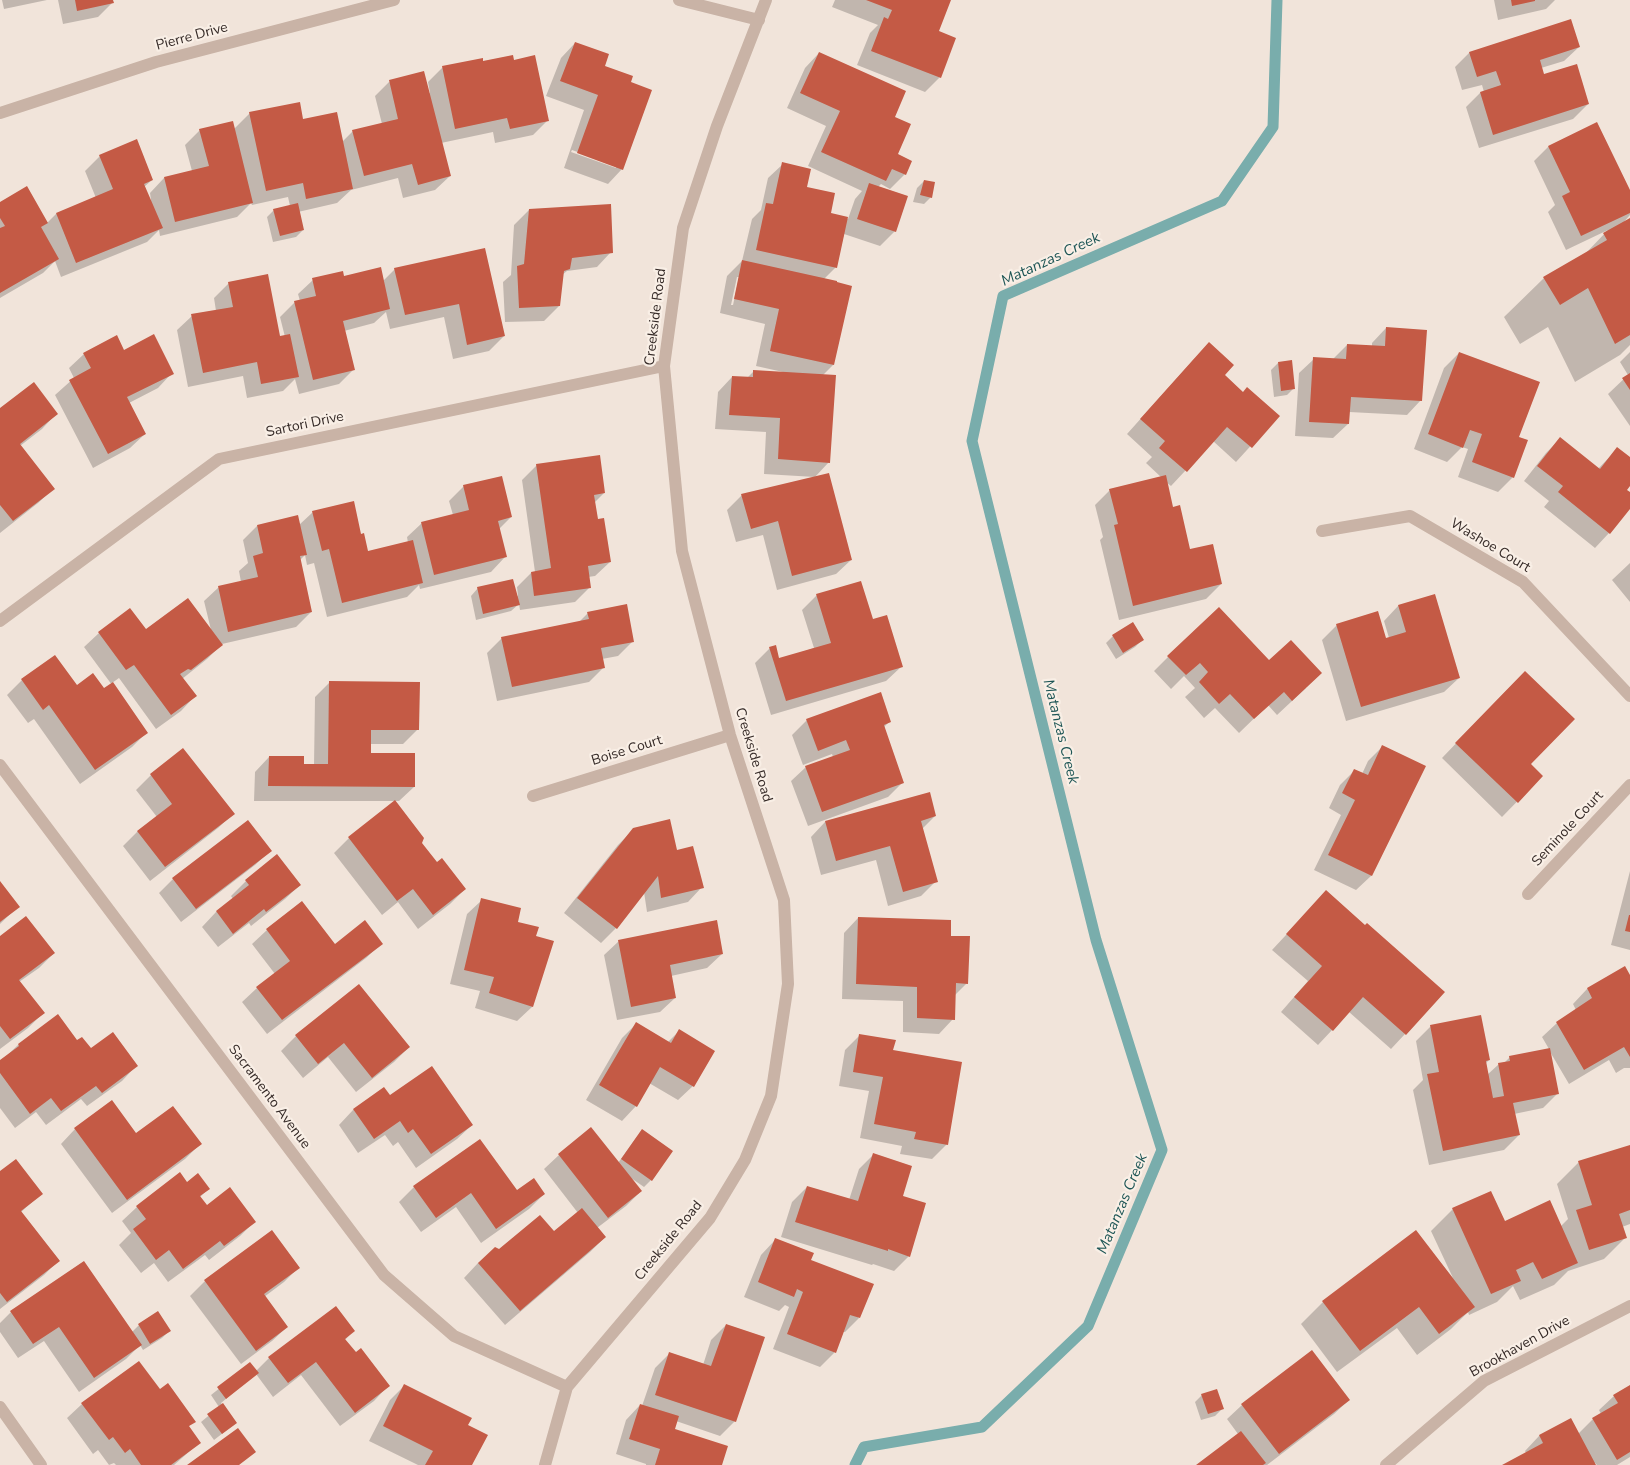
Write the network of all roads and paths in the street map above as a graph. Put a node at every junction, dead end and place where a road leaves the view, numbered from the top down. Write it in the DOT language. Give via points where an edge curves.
graph roads {
  1 [pos="394,0"];
  2 [pos="679,0"];
  3 [pos="766,0"];
  4 [pos="759,20"];
  5 [pos="0,113"];
  6 [pos="664,366"];
  7 [pos="1322,531"];
  8 [pos="0,621"];
  9 [pos="1630,696"];
  10 [pos="730,735"];
  11 [pos="0,765"];
  12 [pos="1630,785"];
  13 [pos="533,796"];
  14 [pos="1528,894"];
  15 [pos="1630,1306"];
  16 [pos="567,1387"];
  17 [pos="0,1407"];
  18 [pos="41,1465"];
  19 [pos="545,1465"];
  20 [pos="1386,1465"];
  1 -- 5 [label="street, Pierre Drive" via="156,62"];
  2 -- 4 [label="street"];
  3 -- 4 [label="street, Creekside Road"];
  4 -- 6 [label="street, Creekside Road" via="717,126 683,228"];
  6 -- 8 [label="street, Sartori Drive" via="219,459"];
  6 -- 10 [label="street, Creekside Road" via="682,551"];
  7 -- 9 [label="street, Washoe Court" via="1410,516 1523,582"];
  10 -- 13 [label="street, Boise Court"];
  10 -- 16 [label="street, Creekside Road" via="784,900 788,984 771,1096 745,1160 710,1218"];
  11 -- 16 [label="street, Sacramento Avenue" via="384,1274 454,1336"];
  12 -- 14 [label="street, Seminole Court"];
  15 -- 20 [label="street, Brookhaven Drive" via="1484,1381"];
  16 -- 19 [label="street, Creekside Road"];
  17 -- 18 [label="street"];
}
